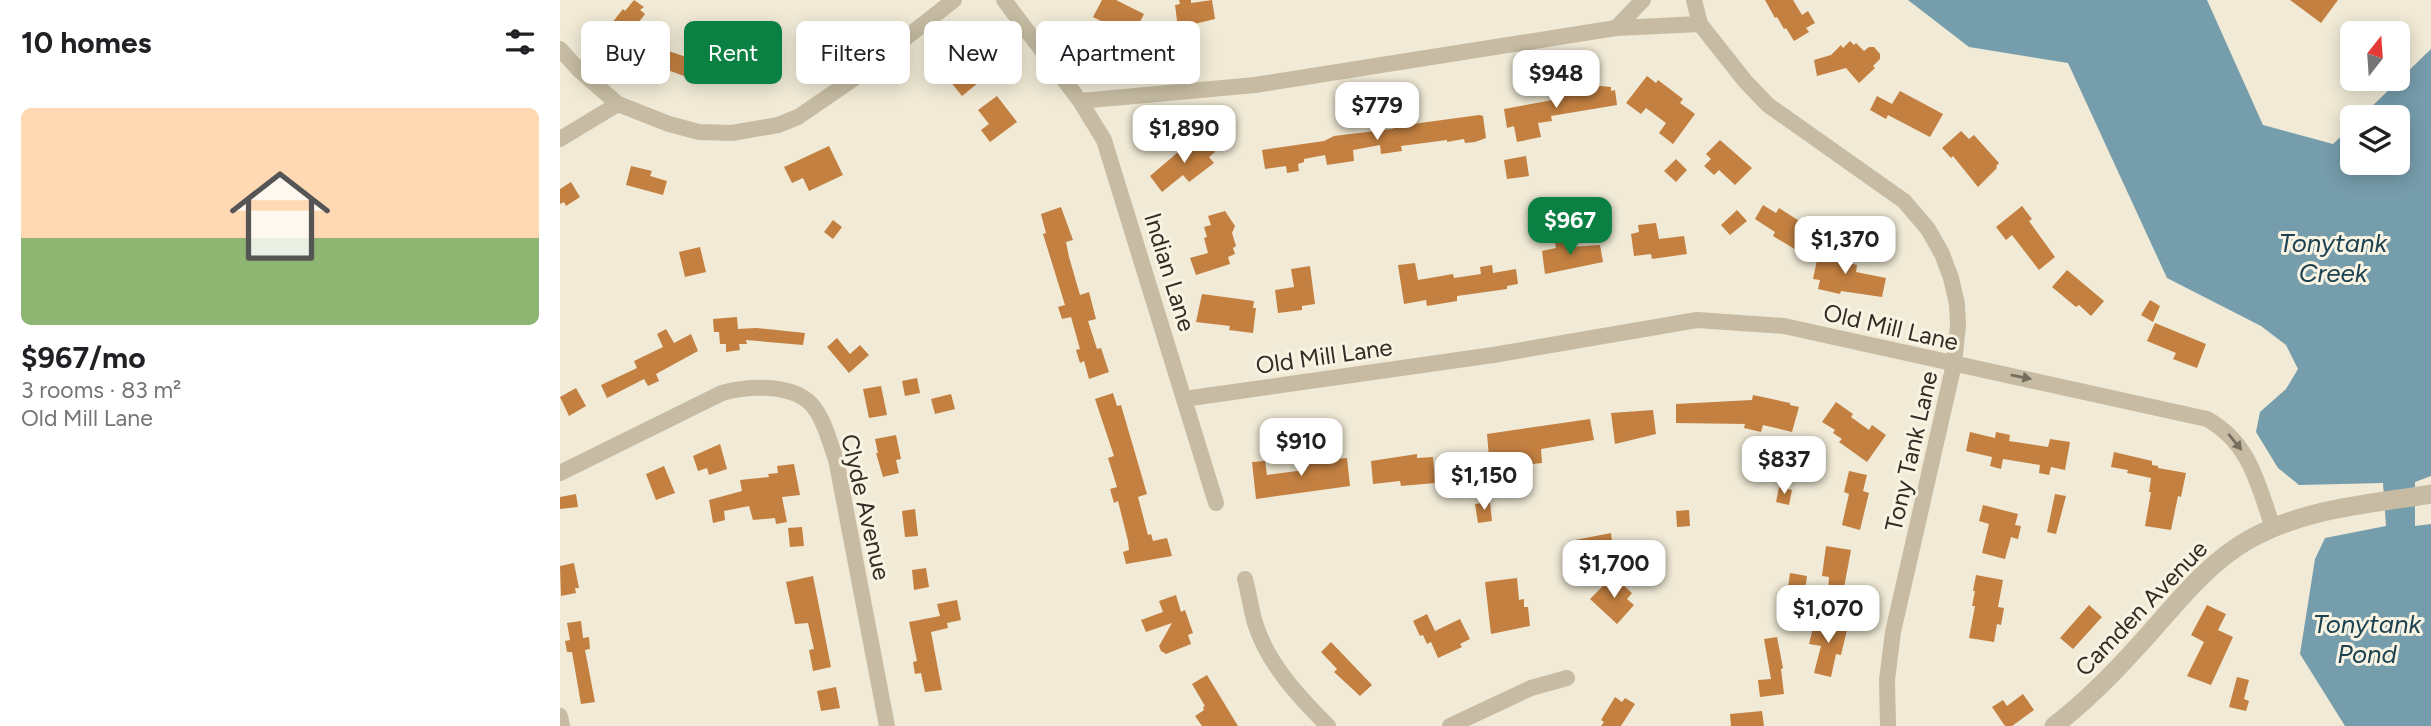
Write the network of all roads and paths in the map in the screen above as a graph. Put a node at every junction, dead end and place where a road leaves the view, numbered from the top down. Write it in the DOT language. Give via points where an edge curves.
graph roads {
  1 [pos="954,0"];
  2 [pos="1004,0"];
  3 [pos="1643,0"];
  4 [pos="1694,0"];
  5 [pos="1700,24"];
  6 [pos="1616,28"];
  7 [pos="560,48"];
  8 [pos="1080,101"];
  9 [pos="618,104"];
  10 [pos="560,139"];
  11 [pos="1954,364"];
  12 [pos="1184,399"];
  13 [pos="560,473"];
  14 [pos="2425,495"];
  15 [pos="1216,503"];
  16 [pos="2273,528"];
  17 [pos="1245,579"];
  18 [pos="1567,678"];
  19 [pos="560,716"];
  20 [pos="562,726"];
  21 [pos="887,726"];
  22 [pos="1328,726"];
  23 [pos="1450,726"];
  24 [pos="1888,726"];
  25 [pos="2054,726"];
  1 -- 9 [label="street" via="818,105 778,125 733,133 699,132"];
  2 -- 8 [label="street, Indian Lane"];
  3 -- 6 [label="street"];
  4 -- 5 [label="street, Tony Tank Lane"];
  5 -- 6 [label="street"];
  5 -- 11 [label="street, Tony Tank Lane" via="1768,105 1904,201 1928,229 1951,278 1957,304"];
  6 -- 8 [label="street" via="1255,85"];
  7 -- 9 [label="street"];
  8 -- 12 [label="street, Indian Lane" via="1104,140"];
  9 -- 10 [label="street"];
  11 -- 12 [label="street, Old Mill Lane" via="1784,326 1698,320"];
  11 -- 16 [label="street, Old Mill Lane, one-way" via="2207,419 2238,443 2255,475"];
  11 -- 24 [label="street, Tony Tank Lane" via="1893,632 1886,690"];
  12 -- 15 [label="street, Indian Lane"];
  13 -- 21 [label="street, Clyde Avenue" via="710,397 734,390 767,388 810,403 836,459"];
  14 -- 16 [label="street, Camden Avenue" via="2371,503"];
  16 -- 25 [label="street, Camden Avenue" via="2231,551 2194,582 2092,694"];
  17 -- 22 [label="street" via="1256,624 1272,660"];
  18 -- 23 [label="street" via="1531,688"];
  19 -- 20 [label="street"];
}
